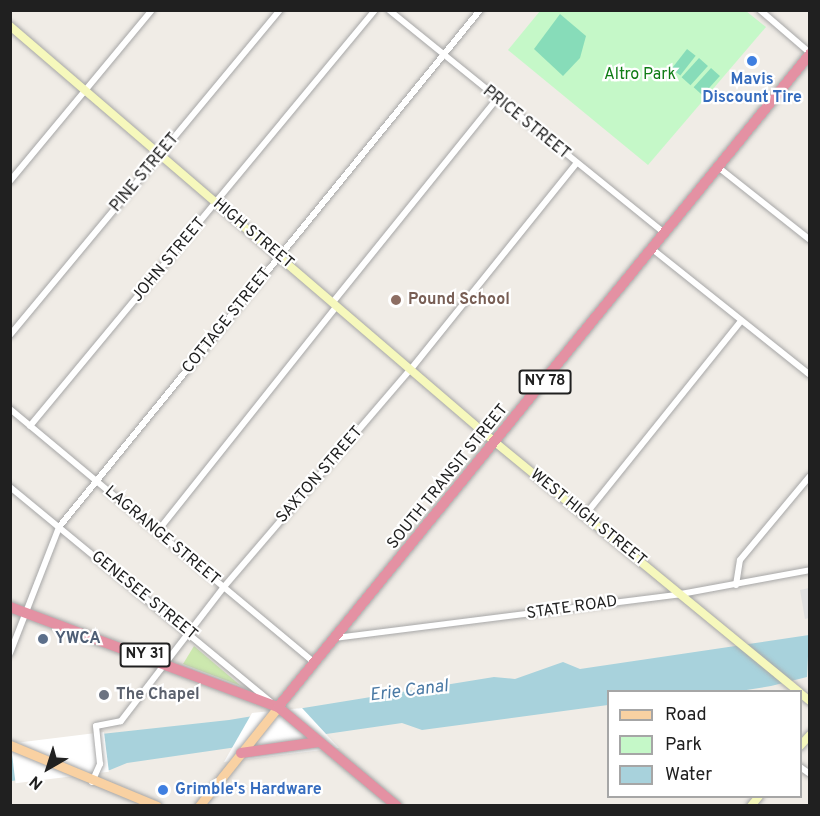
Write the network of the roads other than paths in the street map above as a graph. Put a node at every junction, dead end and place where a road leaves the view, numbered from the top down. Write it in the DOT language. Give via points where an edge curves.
graph roads {
  1 [pos="152,10"];
  2 [pos="280,10"];
  3 [pos="375,10"];
  4 [pos="389,10"];
  5 [pos="480,10"];
  6 [pos="760,10"];
  7 [pos="10,26"];
  8 [pos="810,54"];
  9 [pos="443,55"];
  10 [pos="86,91"];
  11 [pos="496,99"];
  12 [pos="161,154"];
  13 [pos="576,164"];
  14 [pos="718,167"];
  15 [pos="10,181"];
  16 [pos="216,203"];
  17 [pos="664,233"];
  18 [pos="810,240"];
  19 [pos="651,248"];
  20 [pos="279,256"];
  21 [pos="335,304"];
  22 [pos="741,321"];
  23 [pos="10,335"];
  24 [pos="411,369"];
  25 [pos="810,375"];
  26 [pos="10,409"];
  27 [pos="30,426"];
  28 [pos="496,443"];
  29 [pos="810,476"];
  30 [pos="98,482"];
  31 [pos="10,487"];
  32 [pos="585,515"];
  33 [pos="59,527"];
  34 [pos="157,532"];
  35 [pos="810,570"];
  36 [pos="736,585"];
  37 [pos="224,588"];
  38 [pos="681,594"];
  39 [pos="10,607"];
  40 [pos="26,613"];
  41 [pos="189,632"];
  42 [pos="334,638"];
  43 [pos="10,653"];
  44 [pos="164,662"];
  45 [pos="314,662"];
  46 [pos="798,690"];
  47 [pos="278,709"];
  48 [pos="10,745"];
  49 [pos="322,746"];
  50 [pos="10,752"];
  51 [pos="238,757"];
  52 [pos="92,778"];
  53 [pos="157,806"];
  54 [pos="199,806"];
  55 [pos="398,806"];
  1 -- 10 [label="street"];
  2 -- 12 [label="street, PINE STREET"];
  3 -- 16 [label="street, JOHN STREET"];
  4 -- 9 [label="street, PRICE STREET"];
  5 -- 9 [label="street, COTTAGE STREET"];
  6 -- 8 [label="street"];
  7 -- 10 [label="main road, HIGH STREET"];
  8 -- 14 [label="highway, SOUTH TRANSIT STREET / NY 78"];
  9 -- 11 [label="street, PRICE STREET"];
  9 -- 20 [label="street, COTTAGE STREET"];
  10 -- 12 [label="main road, HIGH STREET"];
  10 -- 15 [label="street"];
  11 -- 13 [label="street, PRICE STREET"];
  11 -- 21 [label="street"];
  12 -- 16 [label="main road, HIGH STREET"];
  12 -- 23 [label="street, PINE STREET"];
  13 -- 17 [label="street, PRICE STREET"];
  13 -- 24 [label="street, SAXTON STREET"];
  14 -- 17 [label="highway, SOUTH TRANSIT STREET / NY 78"];
  14 -- 18 [label="street"];
  16 -- 20 [label="main road, HIGH STREET"];
  16 -- 27 [label="street, JOHN STREET"];
  17 -- 19 [label="highway, SOUTH TRANSIT STREET / NY 78"];
  19 -- 22 [label="street"];
  19 -- 28 [label="highway, SOUTH TRANSIT STREET / NY 78"];
  20 -- 21 [label="main road, HIGH STREET"];
  20 -- 30 [label="street, COTTAGE STREET"];
  21 -- 24 [label="main road, HIGH STREET"];
  21 -- 34 [label="street"];
  22 -- 25 [label="street"];
  22 -- 32 [label="street"];
  24 -- 28 [label="main road, HIGH STREET"];
  24 -- 37 [label="street, SAXTON STREET"];
  26 -- 27 [label="street, LAGRANGE STREET"];
  27 -- 30 [label="street, LAGRANGE STREET"];
  28 -- 32 [label="main road, WEST HIGH STREET"];
  28 -- 42 [label="highway, SOUTH TRANSIT STREET / NY 78"];
  29 -- 36 [label="street" via="740,560"];
  30 -- 33 [label="street, COTTAGE STREET"];
  30 -- 34 [label="street, LAGRANGE STREET"];
  31 -- 33 [label="street, GENESEE STREET"];
  32 -- 38 [label="main road, WEST HIGH STREET"];
  33 -- 40 [label="street, COTTAGE STREET"];
  33 -- 41 [label="street, GENESEE STREET"];
  34 -- 37 [label="street, LAGRANGE STREET"];
  35 -- 36 [label="street, STATE ROAD"];
  36 -- 38 [label="street, STATE ROAD"];
  37 -- 41 [label="street, SAXTON STREET"];
  37 -- 45 [label="street, LAGRANGE STREET"];
  38 -- 42 [label="street, STATE ROAD"];
  38 -- 46 [label="main road, WEST HIGH STREET"];
  39 -- 40 [label="highway, NY 31"];
  40 -- 43 [label="street, COTTAGE STREET"];
  40 -- 44 [label="highway, NY 31"];
  41 -- 44 [label="street, SAXTON STREET"];
  41 -- 47 [label="street, GENESEE STREET"];
  42 -- 45 [label="highway, SOUTH TRANSIT STREET / NY 78"];
  44 -- 47 [label="highway, NY 31"];
  44 -- 52 [label="street, SAXTON STREET" via="121,721 96,726"];
  45 -- 47 [label="highway, SOUTH TRANSIT STREET / NY 78"];
  47 -- 49 [label="highway, NY 31"];
  47 -- 51 [label="main road, SOUTH TRANSIT STREET / NY 78"];
  48 -- 52 [label="main road"];
  49 -- 51 [label="highway"];
  49 -- 55 [label="highway, NY 31"];
  50 -- 52 [label="main road" via="76,777"];
  51 -- 54 [label="main road, SOUTH TRANSIT STREET / NY 78"];
  52 -- 53 [label="main road"];
}
